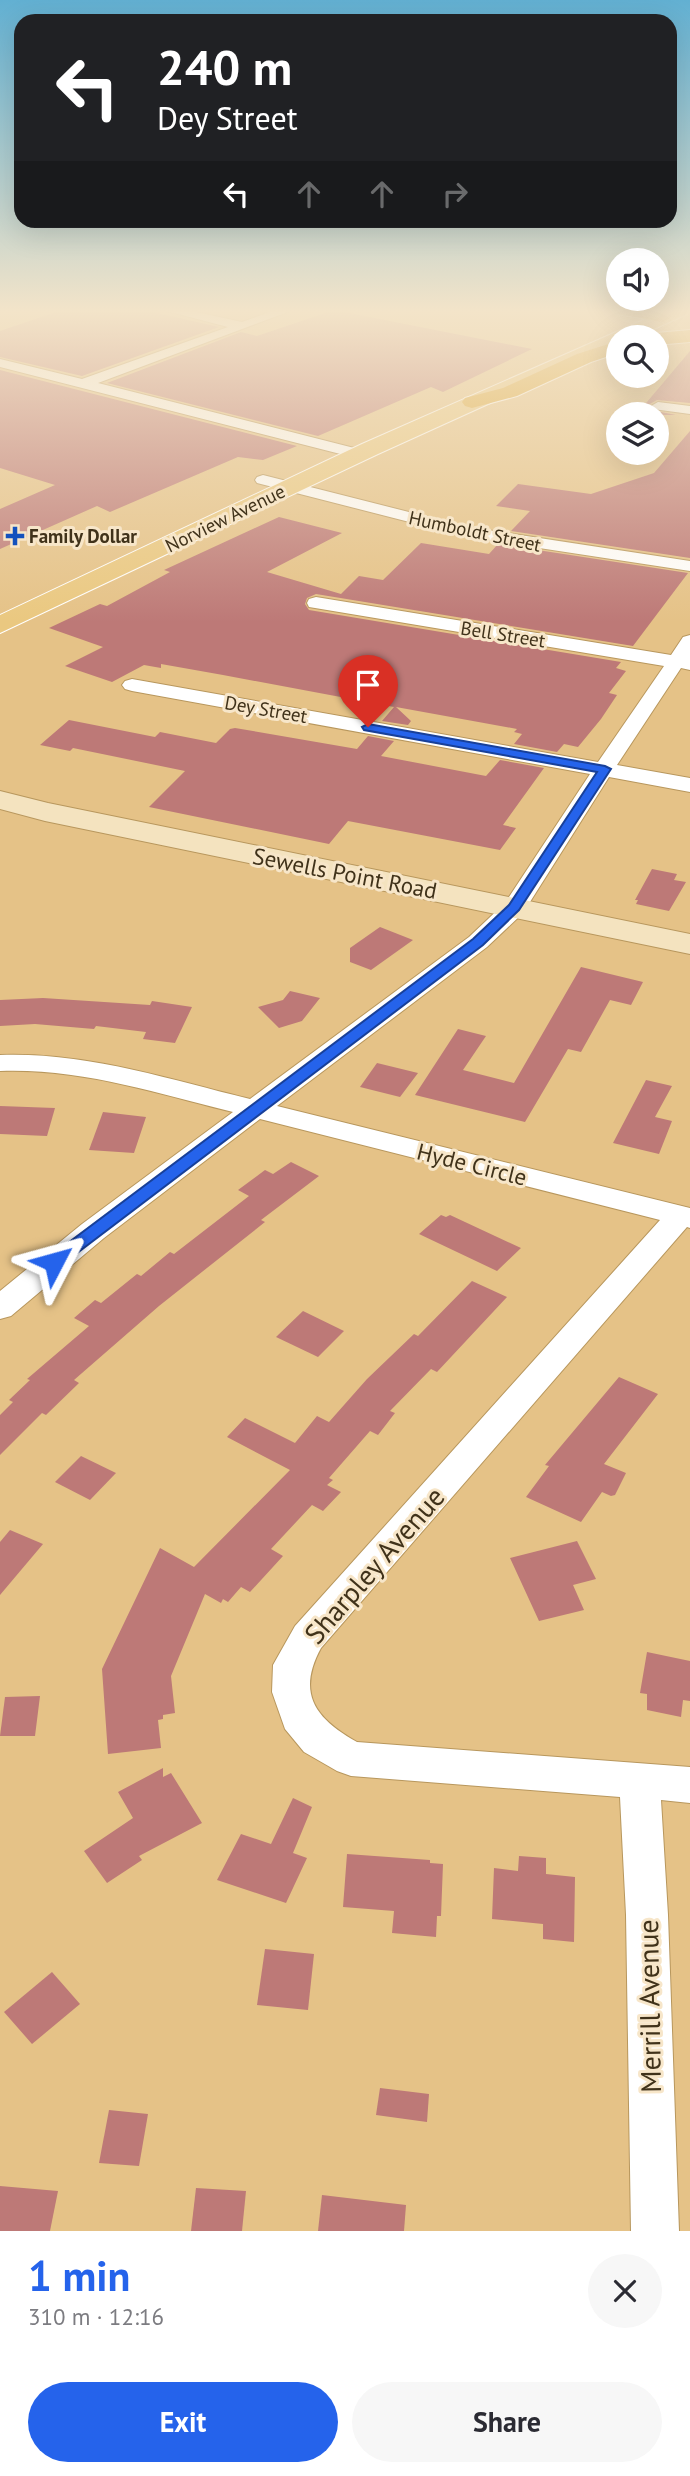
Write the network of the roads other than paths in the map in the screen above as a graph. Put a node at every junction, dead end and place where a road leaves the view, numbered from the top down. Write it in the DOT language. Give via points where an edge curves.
graph roads {
  1 [pos="202,414"];
  2 [pos="415,414"];
  3 [pos="446,414"];
  4 [pos="336,448"];
  5 [pos="360,454"];
  6 [pos="263,480"];
  7 [pos="290,486"];
  8 [pos="690,566"];
  9 [pos="316,603"];
  10 [pos="0,604"];
  11 [pos="0,625"];
  12 [pos="690,641"];
  13 [pos="683,663"];
  14 [pos="132,685"];
  15 [pos="605,769"];
  16 [pos="690,785"];
  17 [pos="0,800"];
  18 [pos="514,908"];
  19 [pos="690,944"];
  20 [pos="0,1063"];
  21 [pos="255,1109"];
  22 [pos="685,1217"];
  23 [pos="0,1308"];
  24 [pos="640,1781"];
  25 [pos="690,1785"];
  26 [pos="655,2231"];
  1 -- 4 [label="street"];
  2 -- 4 [label="main road, Norview Avenue"];
  3 -- 5 [label="main road, Norview Avenue"];
  4 -- 5 [label="street"];
  4 -- 6 [label="main road, Norview Avenue"];
  5 -- 7 [label="main road, Norview Avenue"];
  6 -- 7 [label="street, Humboldt Street"];
  6 -- 10 [label="main road, Norview Avenue"];
  7 -- 8 [label="street, Humboldt Street" via="468,532"];
  7 -- 11 [label="main road, Norview Avenue"];
  9 -- 13 [label="street, Bell Street"];
  12 -- 13 [label="street"];
  13 -- 15 [label="street"];
  14 -- 15 [label="street, Dey Street"];
  15 -- 16 [label="street, Dey Street"];
  15 -- 18 [label="street"];
  17 -- 18 [label="main road, Sewells Point Road"];
  18 -- 19 [label="main road, Sewells Point Road"];
  18 -- 21 [label="street" via="478,942"];
  20 -- 21 [label="street, Hyde Circle" via="86,1067"];
  21 -- 22 [label="street, Hyde Circle"];
  21 -- 23 [label="street"];
  22 -- 24 [label="street, Sharpley Avenue" via="308,1637 292,1665 291,1692 299,1717 318,1740 351,1759"];
  24 -- 25 [label="street, Sharpley Avenue"];
  24 -- 26 [label="street, Merrill Avenue" via="648,1915"];
}
